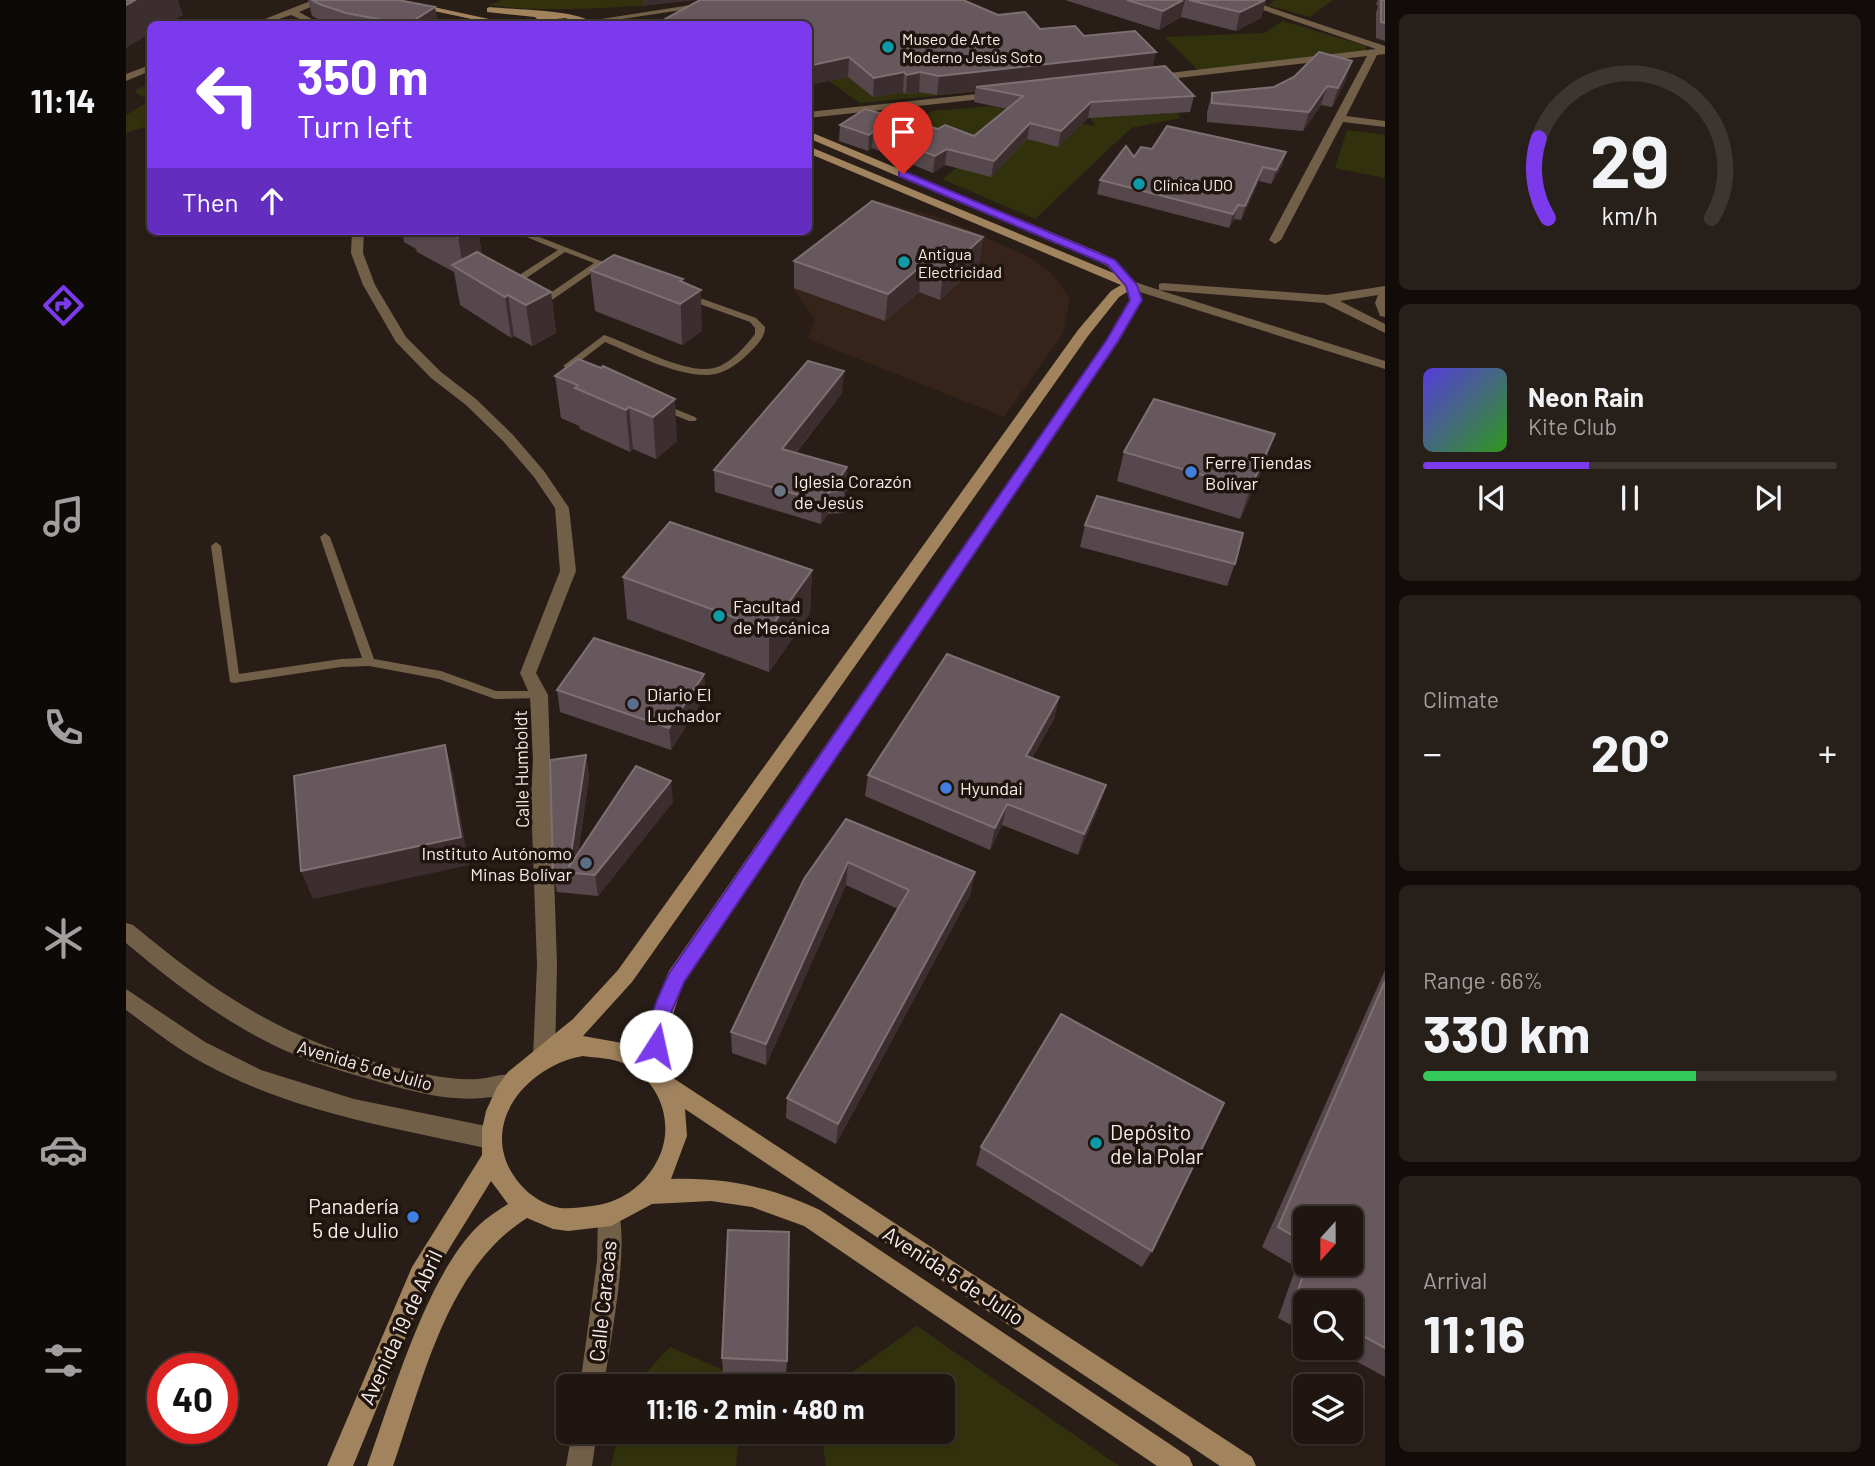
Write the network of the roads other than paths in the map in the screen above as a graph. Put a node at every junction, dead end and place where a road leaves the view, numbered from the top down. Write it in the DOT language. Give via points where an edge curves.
graph roads {
  1 [pos="322,0"];
  2 [pos="387,0"];
  3 [pos="436,0"];
  4 [pos="743,0"];
  5 [pos="1239,0"];
  6 [pos="290,11"];
  7 [pos="549,16"];
  8 [pos="265,21"];
  9 [pos="311,21"];
  10 [pos="493,21"];
  11 [pos="535,21"];
  12 [pos="584,21"];
  13 [pos="601,21"];
  14 [pos="1381,51"];
  15 [pos="147,69"];
  16 [pos="126,78"];
  17 [pos="1146,79"];
  18 [pos="1008,94"];
  19 [pos="849,111"];
  20 [pos="812,115"];
  21 [pos="1340,118"];
  22 [pos="1385,124"];
  23 [pos="812,130"];
  24 [pos="812,135"];
  25 [pos="812,151"];
  26 [pos="358,235"];
  27 [pos="527,235"];
  28 [pos="1275,240"];
  29 [pos="564,249"];
  30 [pos="600,263"];
  31 [pos="624,272"];
  32 [pos="510,285"];
  33 [pos="1131,285"];
  34 [pos="672,290"];
  35 [pos="1385,292"];
  36 [pos="1327,299"];
  37 [pos="546,300"];
  38 [pos="1385,313"];
  39 [pos="1385,329"];
  40 [pos="1385,365"];
  41 [pos="593,377"];
  42 [pos="655,403"];
  43 [pos="692,419"];
  44 [pos="325,537"];
  45 [pos="216,546"];
  46 [pos="369,663"];
  47 [pos="539,695"];
  48 [pos="126,931"];
  49 [pos="126,998"];
  50 [pos="544,1057"];
  51 [pos="660,1077"];
  52 [pos="512,1083"];
  53 [pos="492,1148"];
  54 [pos="647,1194"];
  55 [pos="526,1206"];
  56 [pos="609,1216"];
  57 [pos="594,1374"];
  58 [pos="584,1444"];
  59 [pos="340,1466"];
  60 [pos="380,1466"];
  61 [pos="579,1466"];
  62 [pos="1180,1466"];
  63 [pos="1243,1466"];
  1 -- 6 [label="street"];
  2 -- 10 [label="street"];
  3 -- 7 [label="street"];
  4 -- 13 [label="street"];
  5 -- 14 [label="street"];
  6 -- 8 [label="street"];
  6 -- 9 [label="street"];
  7 -- 11 [label="street"];
  7 -- 12 [label="street" via="574,16"];
  14 -- 17 [label="street"];
  14 -- 21 [label="street"];
  15 -- 16 [label="street"];
  18 -- 19 [label="street"];
  19 -- 20 [label="street"];
  19 -- 23 [label="street" via="816,121"];
  21 -- 22 [label="street"];
  21 -- 28 [label="street"];
  24 -- 33 [label="street" via="1097,256 1111,263"];
  25 -- 33 [label="street"];
  26 -- 47 [label="street, Calle Humboldt" via="357,253 369,285 401,340 508,438 562,508 568,571 528,673"];
  27 -- 29 [label="lane"];
  29 -- 30 [label="lane"];
  29 -- 32 [label="lane"];
  30 -- 31 [label="lane"];
  30 -- 37 [label="lane"];
  33 -- 36 [label="street"];
  33 -- 40 [label="street"];
  33 -- 50 [label="street" via="1115,294 1083,333 625,976 580,1027"];
  33 -- 51 [label="street" via="1136,300 1112,341 676,978 663,1010"];
  34 -- 41 [label="lane" via="753,320 760,334 723,368 705,373 604,338 568,366"];
  35 -- 36 [label="street"];
  35 -- 38 [label="street" via="1381,303"];
  36 -- 39 [label="street"];
  42 -- 43 [label="lane"];
  44 -- 46 [label="lane"];
  45 -- 46 [label="lane" via="234,679"];
  46 -- 47 [label="lane" via="441,675 495,695"];
  47 -- 50 [label="street, Calle Humboldt" via="547,965"];
  48 -- 52 [label="street, Avenida 5 de Julio" via="234,1013 312,1052 439,1086 480,1090"];
  49 -- 53 [label="street" via="196,1049 261,1080"];
  50 -- 51 [label="street" via="563,1049 621,1049"];
  50 -- 52 [label="street"];
  51 -- 54 [label="street" via="676,1110 677,1139 662,1177"];
  51 -- 63 [label="street, Avenida 5 de Julio"];
  52 -- 53 [label="street" via="494,1119"];
  53 -- 55 [label="street" via="500,1176"];
  53 -- 59 [label="street, Avenida 19 de Abril" via="420,1275"];
  54 -- 56 [label="street"];
  54 -- 62 [label="street, Avenida 5 de Julio" via="726,1189 787,1205"];
  55 -- 56 [label="street" via="565,1220"];
  55 -- 60 [label="street, Avenida 19 de Abril" via="484,1236 463,1266 435,1323"];
  56 -- 57 [label="street, Calle Caracas" via="609,1261"];
  58 -- 61 [label="street"];
}
